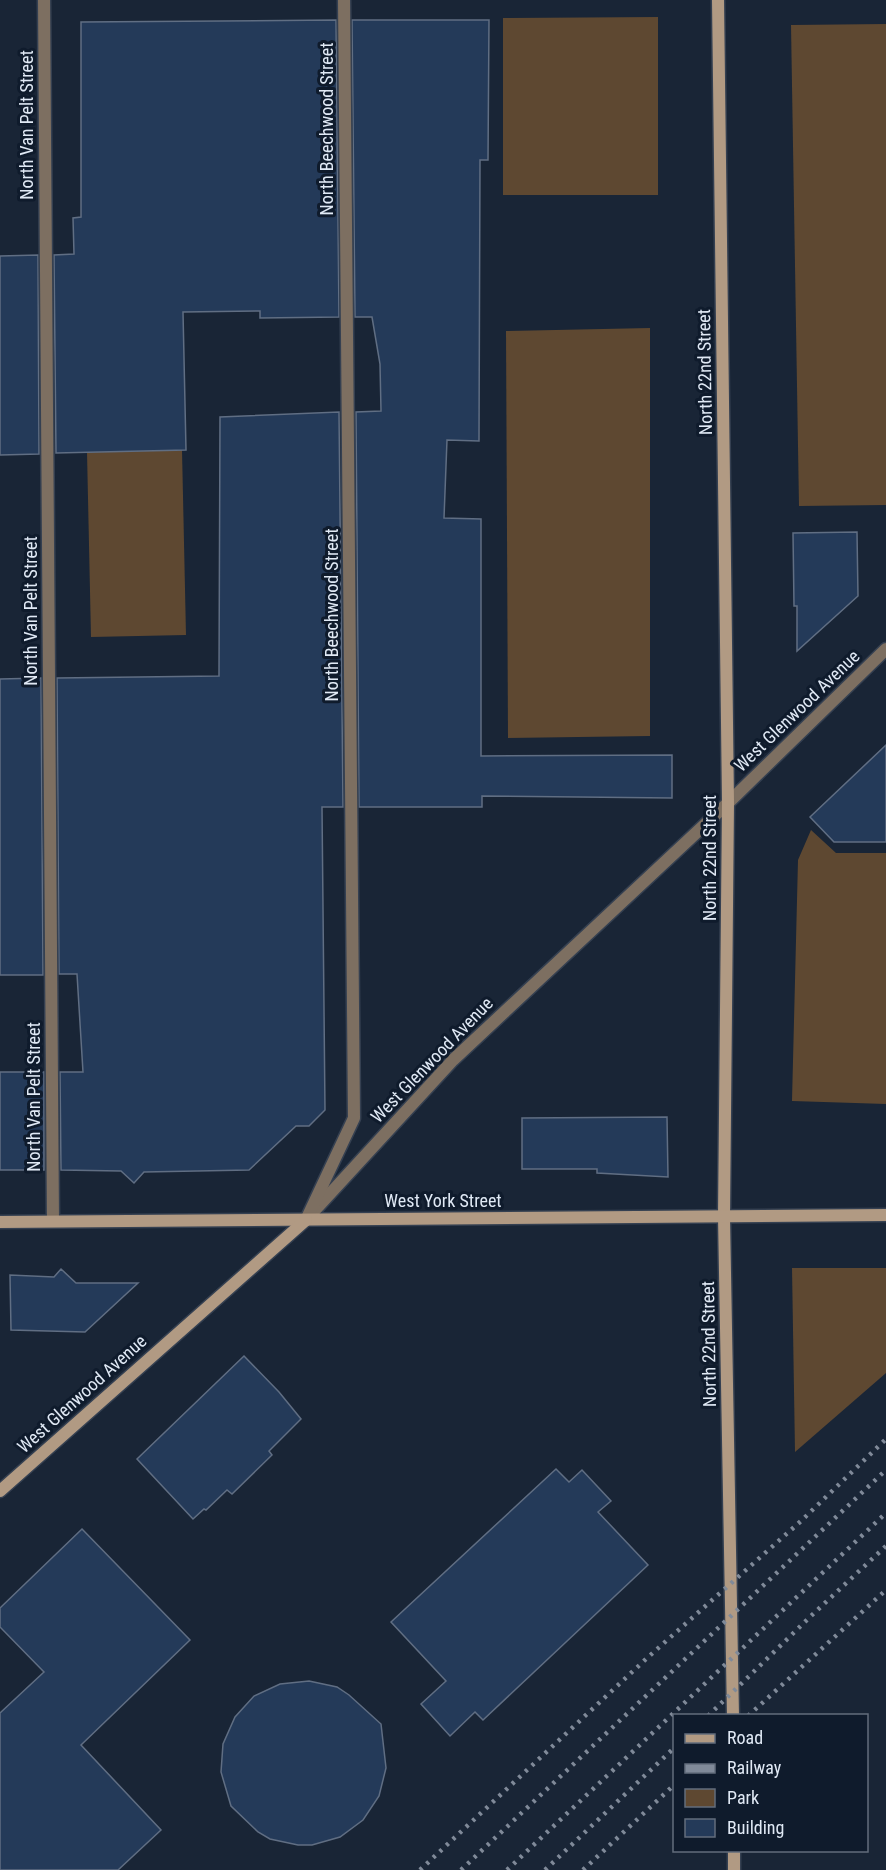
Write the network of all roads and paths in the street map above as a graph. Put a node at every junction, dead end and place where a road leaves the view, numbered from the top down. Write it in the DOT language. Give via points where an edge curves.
graph roads {
  1 [pos="44,0"];
  2 [pos="344,0"];
  3 [pos="718,0"];
  4 [pos="886,649"];
  5 [pos="728,803"];
  6 [pos="886,1215"];
  7 [pos="724,1217"];
  8 [pos="306,1220"];
  9 [pos="53,1221"];
  10 [pos="0,1222"];
  11 [pos="0,1491"];
  12 [pos="733,1714"];
  13 [pos="734,1852"];
  14 [pos="735,1870"];
  1 -- 9 [label="street, North Van Pelt Street"];
  2 -- 8 [label="street, North Beechwood Street" via="354,1118"];
  3 -- 5 [label="main road, North 22nd Street"];
  4 -- 5 [label="street, West Glenwood Avenue"];
  5 -- 7 [label="main road, North 22nd Street"];
  5 -- 8 [label="street, West Glenwood Avenue" via="453,1060"];
  6 -- 7 [label="main road, West York Street"];
  7 -- 8 [label="main road, West York Street"];
  7 -- 12 [label="main road, North 22nd Street"];
  8 -- 9 [label="main road, West York Street"];
  8 -- 11 [label="main road, West Glenwood Avenue"];
  9 -- 10 [label="main road, West York Street"];
  13 -- 14 [label="main road"];
}
